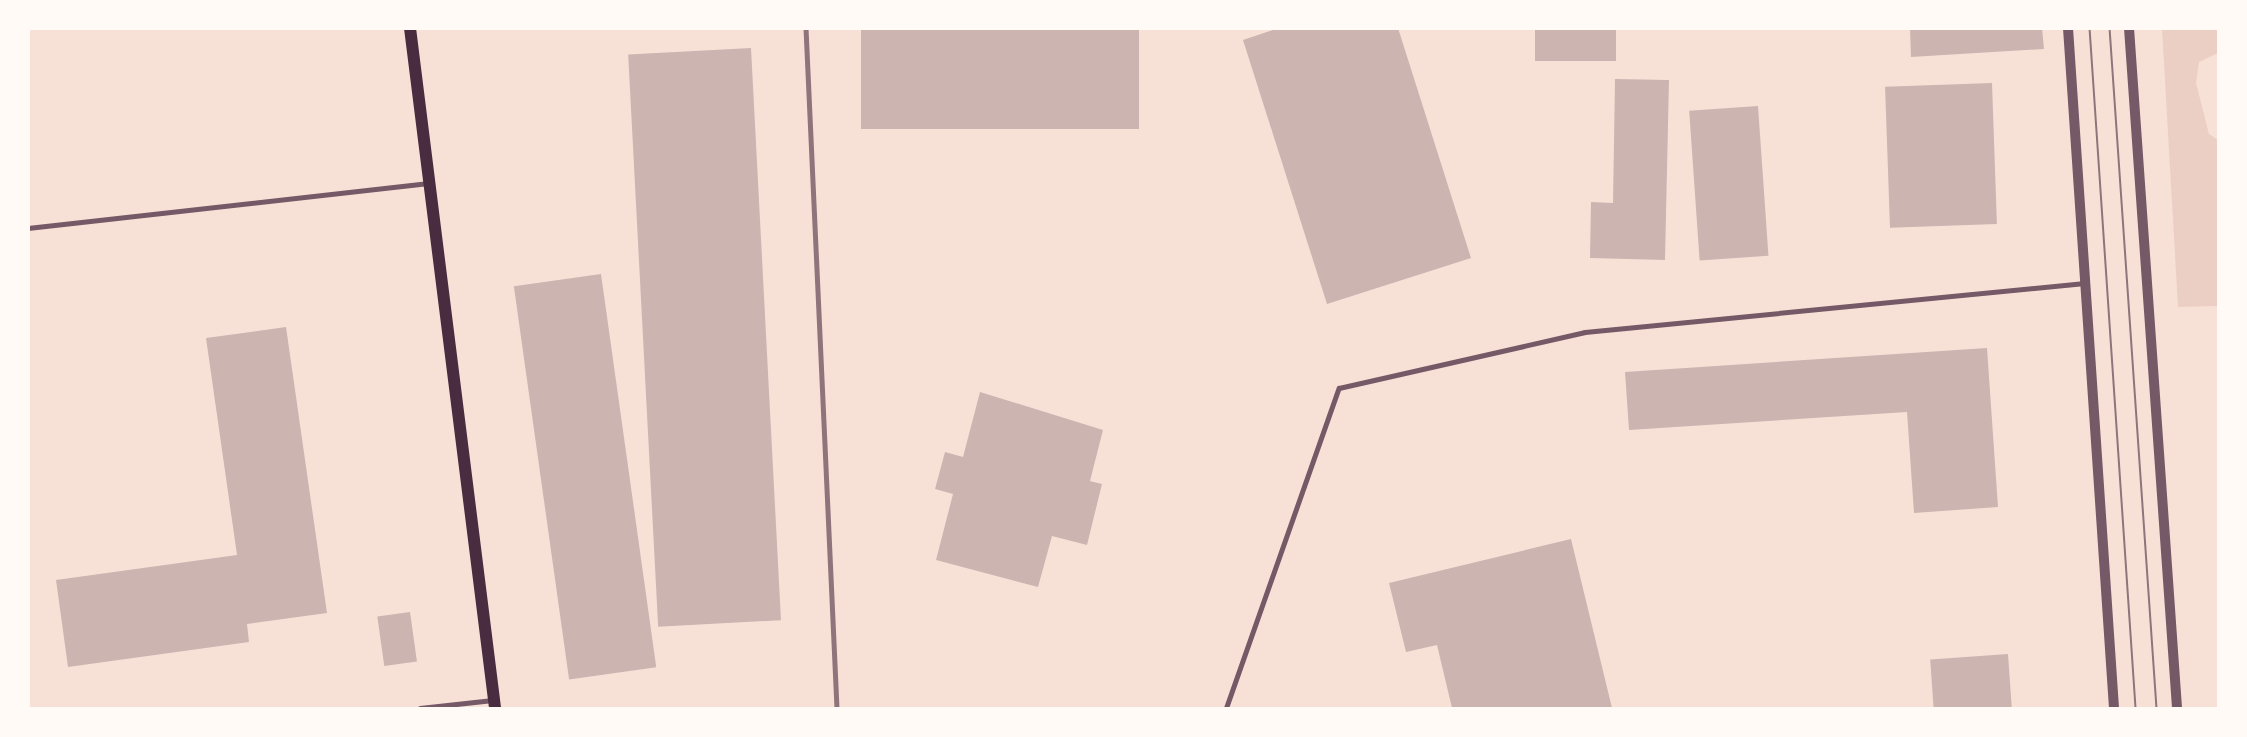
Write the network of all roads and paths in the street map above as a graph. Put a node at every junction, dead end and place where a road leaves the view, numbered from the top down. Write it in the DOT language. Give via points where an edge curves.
graph roads {
  1 [pos="410,28"];
  2 [pos="2068,28"];
  3 [pos="2129,28"];
  4 [pos="431,182"];
  5 [pos="28,228"];
  6 [pos="2085,283"];
  7 [pos="494,704"];
  8 [pos="420,708"];
  9 [pos="1226,708"];
  10 [pos="2114,708"];
  11 [pos="2177,708"];
  1 -- 4 [label="main road"];
  2 -- 6 [label="street"];
  3 -- 11 [label="street"];
  4 -- 5 [label="lane"];
  4 -- 7 [label="main road"];
  6 -- 9 [label="lane" via="1585,332 1339,388"];
  6 -- 10 [label="street"];
  7 -- 8 [label="lane"];
}
